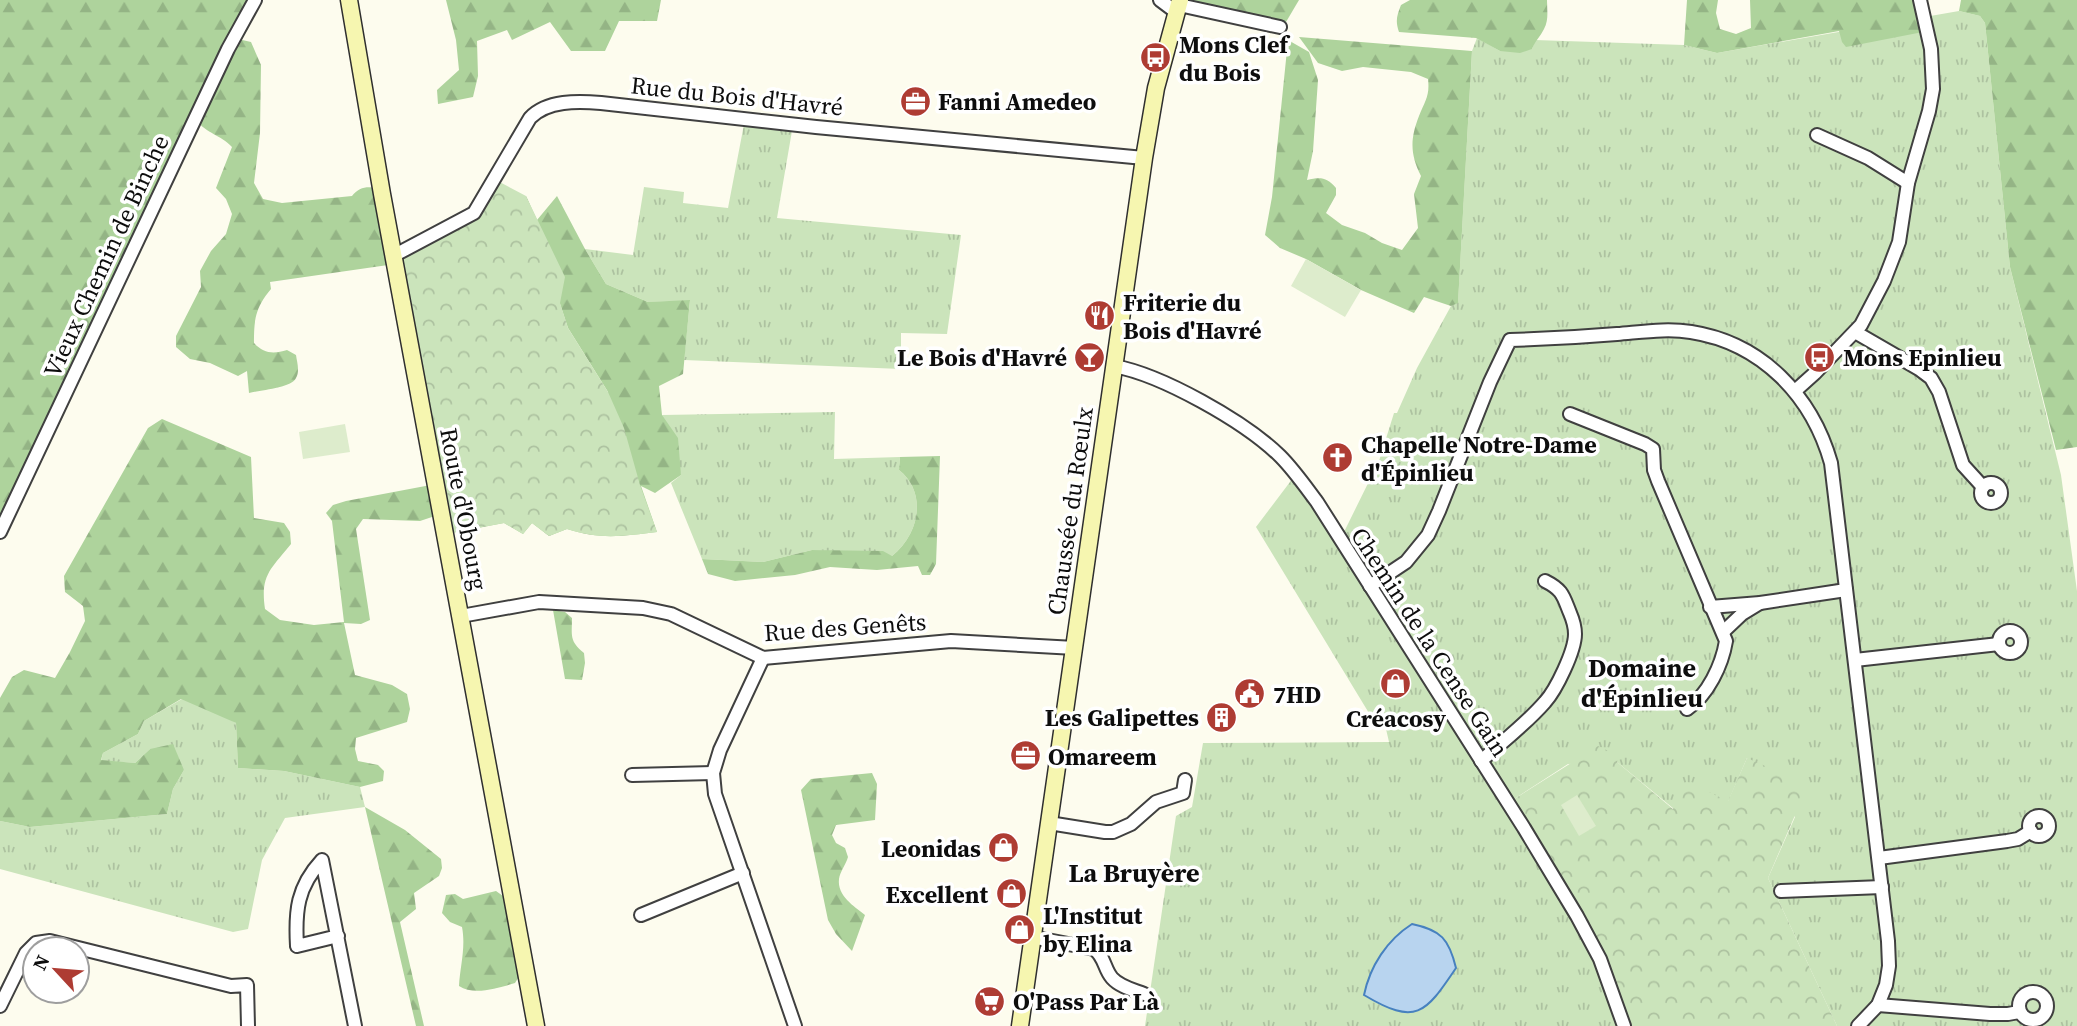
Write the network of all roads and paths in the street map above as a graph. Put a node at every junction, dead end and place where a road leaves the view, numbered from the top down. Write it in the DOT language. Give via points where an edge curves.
graph roads {
  1 [pos="255,0"];
  2 [pos="349,0"];
  3 [pos="1160,0"];
  4 [pos="1920,0"];
  5 [pos="1179,6"];
  6 [pos="1280,27"];
  7 [pos="1817,135"];
  8 [pos="1143,158"];
  9 [pos="1908,183"];
  10 [pos="394,256"];
  11 [pos="1855,332"];
  12 [pos="1114,366"];
  13 [pos="1795,391"];
  14 [pos="1570,414"];
  15 [pos="1983,487"];
  16 [pos="0,532"];
  17 [pos="1545,581"];
  18 [pos="1370,586"];
  19 [pos="1846,590"];
  20 [pos="1760,603"];
  21 [pos="1713,612"];
  22 [pos="461,616"];
  23 [pos="1723,632"];
  24 [pos="1999,644"];
  25 [pos="1074,648"];
  26 [pos="763,659"];
  27 [pos="1855,660"];
  28 [pos="1687,709"];
  29 [pos="1481,761"];
  30 [pos="713,773"];
  31 [pos="632,775"];
  32 [pos="1185,780"];
  33 [pos="1049,823"];
  34 [pos="2031,831"];
  35 [pos="1879,858"];
  36 [pos="743,873"];
  37 [pos="1882,887"];
  38 [pos="1781,891"];
  39 [pos="641,915"];
  40 [pos="338,936"];
  41 [pos="1032,937"];
  42 [pos="1144,995"];
  43 [pos="1878,1004"];
  44 [pos="0,1006"];
  45 [pos="2020,1012"];
  46 [pos="248,1026"];
  47 [pos="355,1026"];
  48 [pos="536,1026"];
  49 [pos="795,1026"];
  50 [pos="1020,1026"];
  51 [pos="1624,1026"];
  52 [pos="1858,1026"];
  1 -- 16 [label="street, Vieux Chemin de Binche" via="222,60"];
  2 -- 10 [label="main road, Route d'Obourg"];
  3 -- 5 [label="street"];
  4 -- 9 [label="street" via="1931,49 1933,89"];
  5 -- 6 [label="street"];
  5 -- 8 [label="main road, Chaussée du Rœulx"];
  7 -- 9 [label="street"];
  8 -- 10 [label="street, Rue du Bois d'Havré" via="601,103 554,104 530,118 474,213"];
  8 -- 12 [label="main road, Chaussée du Rœulx"];
  9 -- 11 [label="street" via="1895,254"];
  10 -- 22 [label="main road, Route d'Obourg"];
  11 -- 13 [label="street"];
  11 -- 15 [label="street" via="1931,378 1963,466"];
  12 -- 18 [label="street, Chemin de la Cense Gain" via="1182,391 1279,455"];
  12 -- 25 [label="main road, Chaussée du Rœulx"];
  13 -- 18 [label="street" via="1748,351 1691,332 1510,340 1427,535 1406,562"];
  13 -- 19 [label="street" via="1818,429 1830,463"];
  14 -- 21 [label="street" via="1653,449 1658,481"];
  17 -- 29 [label="street" via="1558,587 1573,620 1572,650 1544,703"];
  18 -- 29 [label="street, Chemin de la Cense Gain"];
  19 -- 20 [label="street"];
  19 -- 27 [label="street"];
  20 -- 21 [label="street"];
  20 -- 23 [label="street"];
  21 -- 23 [label="street"];
  22 -- 26 [label="street, Rue des Genêts" via="539,602 643,608 671,614"];
  22 -- 48 [label="main road, Route d'Obourg"];
  23 -- 28 [label="street" via="1724,651 1712,678 1700,699"];
  24 -- 27 [label="street"];
  25 -- 26 [label="street, Rue des Genêts" via="951,641"];
  25 -- 33 [label="main road, Chaussée du Rœulx"];
  26 -- 30 [label="street"];
  27 -- 35 [label="street"];
  29 -- 51 [label="street, Chemin de la Cense Gain" via="1589,937"];
  30 -- 31 [label="street"];
  30 -- 36 [label="street" via="715,794"];
  32 -- 33 [label="street" via="1183,793 1156,802 1119,830"];
  33 -- 41 [label="main road, Chaussée du Rœulx"];
  34 -- 35 [label="street" via="2007,841"];
  35 -- 37 [label="street"];
  36 -- 39 [label="street"];
  36 -- 49 [label="street"];
  37 -- 38 [label="street"];
  37 -- 43 [label="street" via="1889,966"];
  40 -- 40 [label="street" via="335,923 322,860 302,890 297,946"];
  40 -- 47 [label="street"];
  41 -- 42 [label="street" via="1094,949 1101,954 1110,977"];
  41 -- 50 [label="main road, Chaussée du Rœulx"];
  43 -- 45 [label="street" via="1990,1014"];
  43 -- 52 [label="street"];
  44 -- 46 [label="street" via="26,953 36,943 50,941 231,986 247,985"];
}
